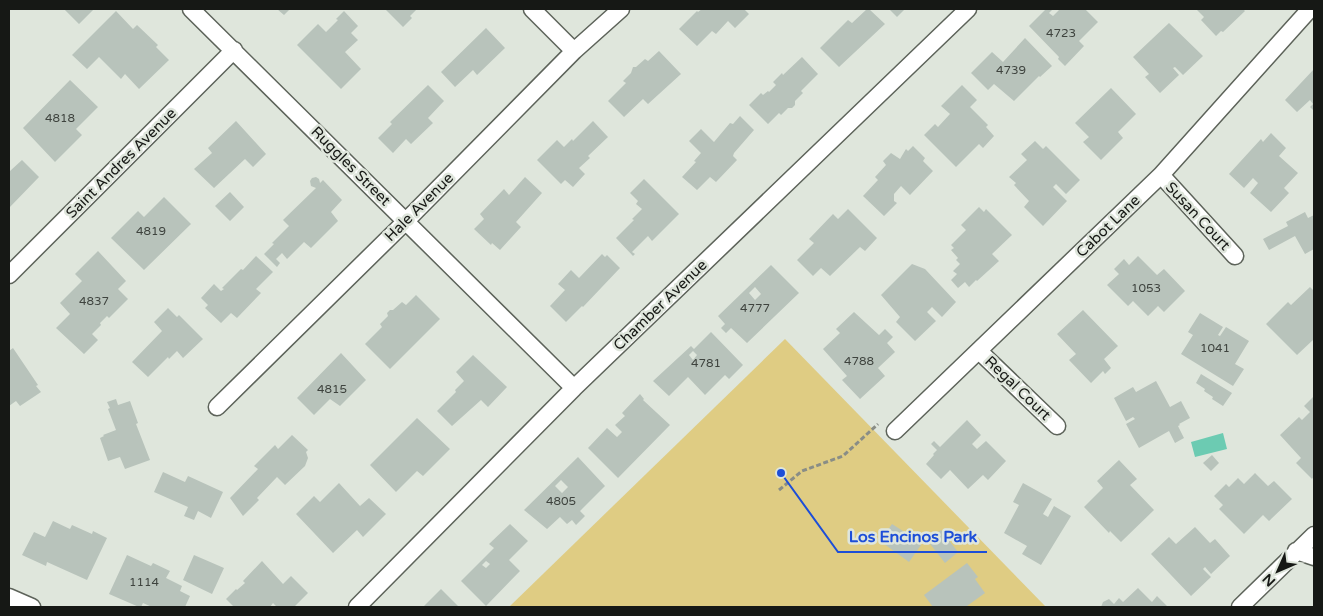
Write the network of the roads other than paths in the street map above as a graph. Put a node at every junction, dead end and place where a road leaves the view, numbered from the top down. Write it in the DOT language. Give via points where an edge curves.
graph roads {
  1 [pos="191,9"];
  2 [pos="532,9"];
  3 [pos="621,9"];
  4 [pos="968,9"];
  5 [pos="1310,9"];
  6 [pos="234,50"];
  7 [pos="574,51"];
  8 [pos="1160,175"];
  9 [pos="406,220"];
  10 [pos="1235,256"];
  11 [pos="9,275"];
  12 [pos="979,351"];
  13 [pos="574,388"];
  14 [pos="217,407"];
  15 [pos="1057,426"];
  16 [pos="895,431"];
  17 [pos="1314,535"];
  18 [pos="1296,551"];
  19 [pos="1314,557"];
  20 [pos="9,597"];
  21 [pos="32,607"];
  22 [pos="357,607"];
  23 [pos="1240,607"];
  1 -- 6 [label="street, Ruggles Street"];
  2 -- 7 [label="street"];
  3 -- 7 [label="street, Hale Avenue"];
  4 -- 13 [label="street, Chamber Avenue"];
  5 -- 8 [label="street, Cabot Lane"];
  6 -- 9 [label="street, Ruggles Street"];
  6 -- 11 [label="street, Saint Andres Avenue"];
  7 -- 9 [label="street, Hale Avenue"];
  8 -- 10 [label="street, Susan Court"];
  8 -- 12 [label="street, Cabot Lane"];
  9 -- 13 [label="street, Ruggles Street"];
  9 -- 14 [label="street, Hale Avenue"];
  12 -- 15 [label="street, Regal Court"];
  12 -- 16 [label="street, Cabot Lane"];
  13 -- 22 [label="street, Chamber Avenue"];
  17 -- 18 [label="street"];
  18 -- 19 [label="street"];
  18 -- 23 [label="street"];
  20 -- 21 [label="street"];
}
